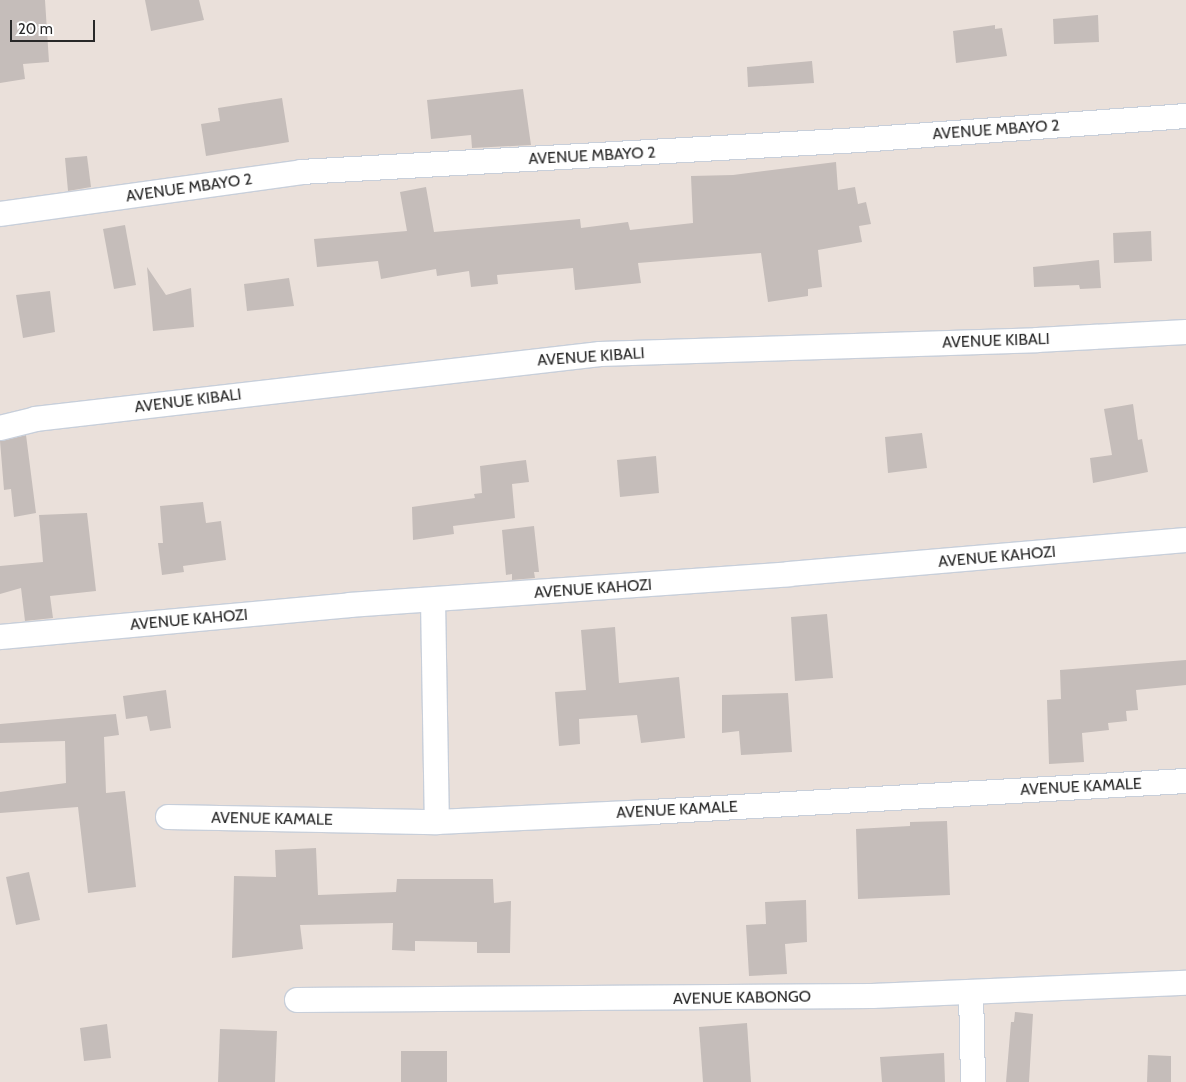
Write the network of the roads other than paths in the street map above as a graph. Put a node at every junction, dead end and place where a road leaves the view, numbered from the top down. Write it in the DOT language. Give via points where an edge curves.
graph roads {
  1 [pos="1186,116"];
  2 [pos="0,214"];
  3 [pos="1186,332"];
  4 [pos="0,428"];
  5 [pos="1186,540"];
  6 [pos="433,600"];
  7 [pos="0,638"];
  8 [pos="1186,781"];
  9 [pos="168,817"];
  10 [pos="437,822"];
  11 [pos="1186,983"];
  12 [pos="971,992"];
  13 [pos="297,1000"];
  14 [pos="973,1082"];
  1 -- 2 [label="street, AVENUE MBAYO 2" via="859,140 301,172"];
  3 -- 4 [label="street, AVENUE KIBALI" via="600,354 35,419"];
  5 -- 6 [label="street, AVENUE KAHOZI"];
  6 -- 7 [label="street, AVENUE KAHOZI"];
  6 -- 10 [label="street"];
  8 -- 10 [label="street, AVENUE KAMALE"];
  9 -- 10 [label="street, AVENUE KAMALE"];
  11 -- 12 [label="street, AVENUE KABONGO"];
  12 -- 13 [label="street, AVENUE KABONGO" via="742,998"];
  12 -- 14 [label="street"];
}
